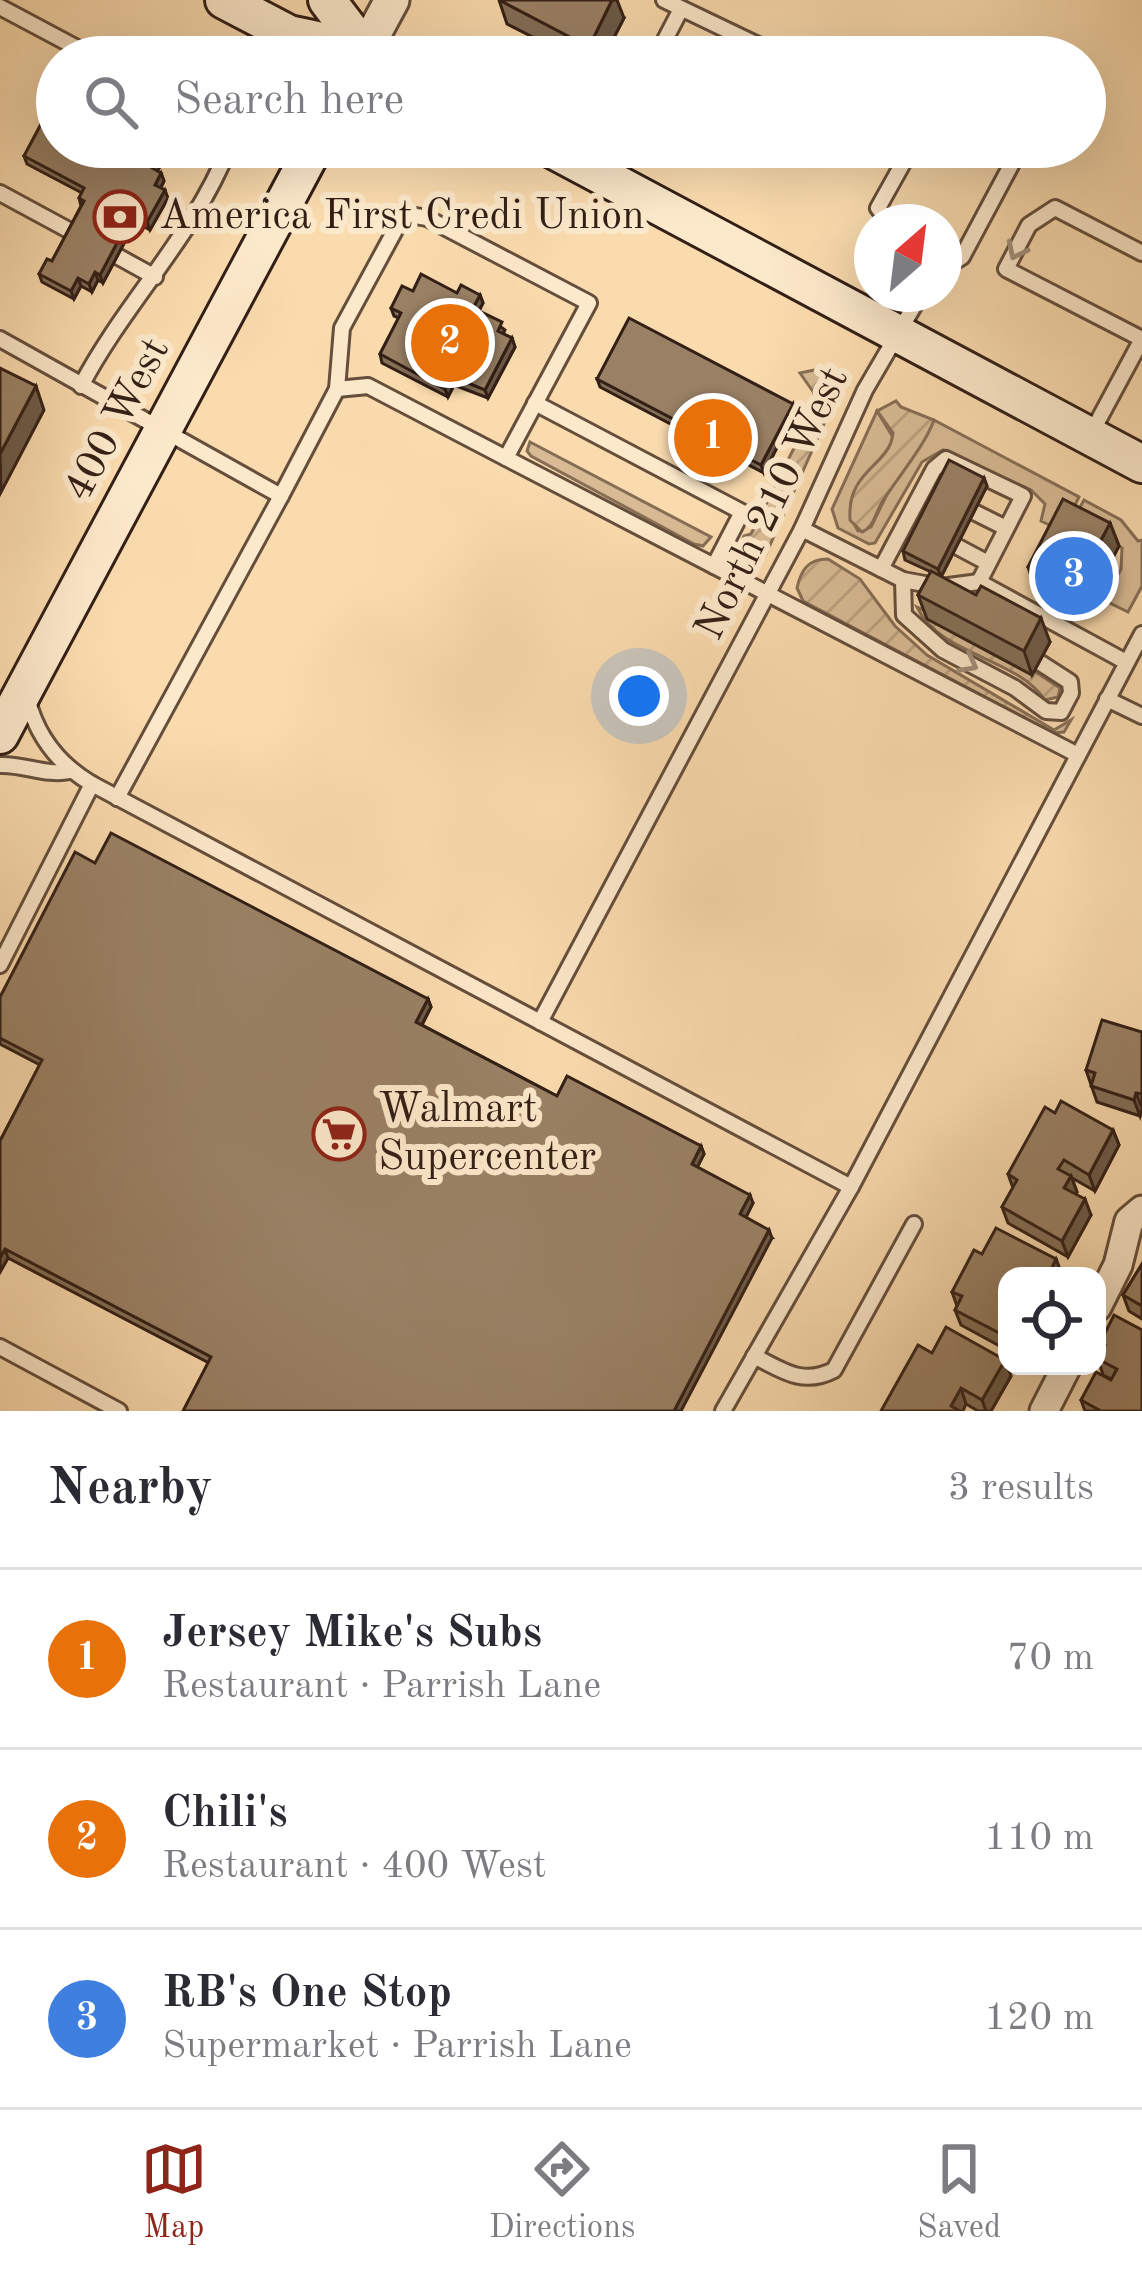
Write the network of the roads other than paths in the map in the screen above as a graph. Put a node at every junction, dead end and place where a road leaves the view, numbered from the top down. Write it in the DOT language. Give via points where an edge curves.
graph roads {
  1 [pos="224,0"];
  2 [pos="327,0"];
  3 [pos="392,0"];
  4 [pos="664,0"];
  5 [pos="0,7"];
  6 [pos="681,9"];
  7 [pos="55,36"];
  8 [pos="297,36"];
  9 [pos="354,36"];
  10 [pos="376,36"];
  11 [pos="667,36"];
  12 [pos="738,36"];
  13 [pos="219,168"];
  14 [pos="303,168"];
  15 [pos="602,168"];
  16 [pos="900,168"];
  17 [pos="1010,168"];
  18 [pos="0,194"];
  19 [pos="880,204"];
  20 [pos="74,233"];
  21 [pos="1142,253"];
  22 [pos="117,256"];
  23 [pos="962,257"];
  24 [pos="154,277"];
  25 [pos="911,312"];
  26 [pos="898,334"];
  27 [pos="0,339"];
  28 [pos="1142,339"];
  29 [pos="81,386"];
  30 [pos="338,389"];
  31 [pos="536,404"];
  32 [pos="163,433"];
  33 [pos="1090,436"];
  34 [pos="506,458"];
  35 [pos="1142,464"];
  36 [pos="281,496"];
  37 [pos="974,512"];
  38 [pos="1006,528"];
  39 [pos="802,530"];
  40 [pos="956,547"];
  41 [pos="988,563"];
  42 [pos="714,566"];
  43 [pos="881,569"];
  44 [pos="903,580"];
  45 [pos="979,582"];
  46 [pos="768,594"];
  47 [pos="919,599"];
  48 [pos="1142,634"];
  49 [pos="1039,662"];
  50 [pos="1126,662"];
  51 [pos="25,688"];
  52 [pos="1107,699"];
  53 [pos="1142,716"];
  54 [pos="0,734"];
  55 [pos="1078,755"];
  56 [pos="0,765"];
  57 [pos="70,771"];
  58 [pos="92,784"];
  59 [pos="117,797"];
  60 [pos="0,965"];
  61 [pos="540,1022"];
  62 [pos="851,1187"];
  63 [pos="1142,1210"];
  64 [pos="914,1224"];
  65 [pos="1106,1289"];
  66 [pos="0,1347"];
  67 [pos="754,1356"];
  68 [pos="1062,1375"];
  69 [pos="119,1411"];
  70 [pos="723,1411"];
  71 [pos="1044,1411"];
  1 -- 8 [label="main road"];
  2 -- 9 [label="main road"];
  3 -- 10 [label="street"];
  4 -- 6 [label="lane"];
  5 -- 7 [label="lane"];
  6 -- 11 [label="lane"];
  6 -- 12 [label="lane"];
  13 -- 24 [label="lane"];
  14 -- 32 [label="main road, 400 West"];
  15 -- 26 [label="main road"];
  16 -- 19 [label="lane"];
  17 -- 23 [label="lane"];
  18 -- 20 [label="lane"];
  21 -- 28 [label="lane, one-way" via="1055,208 1029,224 1006,268"];
  22 -- 24 [label="lane"];
  24 -- 29 [label="lane"];
  25 -- 26 [label="lane, North 210 West"];
  26 -- 33 [label="main road"];
  26 -- 39 [label="lane, North 210 West"];
  27 -- 29 [label="lane"];
  28 -- 33 [label="lane"];
  29 -- 32 [label="lane"];
  30 -- 31 [label="lane" via="342,328 396,226 416,214 589,304"];
  30 -- 34 [label="lane" via="368,386"];
  30 -- 36 [label="lane"];
  31 -- 34 [label="lane"];
  31 -- 42 [label="lane" via="742,512"];
  32 -- 36 [label="lane"];
  32 -- 51 [label="main road, 400 West"];
  33 -- 35 [label="main road"];
  34 -- 42 [label="lane"];
  36 -- 59 [label="lane"];
  37 -- 38 [label="lane"];
  38 -- 41 [label="lane"];
  38 -- 43 [label="lane" via="1023,496 956,461 940,462 914,525"];
  39 -- 43 [label="lane"];
  39 -- 46 [label="lane, North 210 West"];
  40 -- 41 [label="lane"];
  41 -- 45 [label="lane"];
  42 -- 46 [label="lane"];
  43 -- 44 [label="lane"];
  44 -- 45 [label="lane" via="940,587"];
  44 -- 47 [label="lane"];
  44 -- 49 [label="lane, one-way" via="904,615 943,650 1046,711 1061,712 1070,682"];
  45 -- 50 [label="lane"];
  46 -- 55 [label="lane"];
  46 -- 61 [label="lane, North 210 West"];
  48 -- 50 [label="lane"];
  50 -- 52 [label="lane"];
  51 -- 54 [label="main road, 400 West"];
  51 -- 57 [label="lane" via="41,738"];
  52 -- 53 [label="lane"];
  52 -- 55 [label="lane"];
  55 -- 62 [label="lane"];
  56 -- 57 [label="lane"];
  57 -- 58 [label="lane"];
  58 -- 59 [label="lane"];
  58 -- 60 [label="lane"];
  59 -- 61 [label="lane"];
  61 -- 62 [label="lane"];
  62 -- 67 [label="lane"];
  63 -- 65 [label="street" via="1129,1221"];
  64 -- 67 [label="lane" via="834,1370 796,1378"];
  66 -- 69 [label="lane"];
  67 -- 70 [label="lane"];
  68 -- 71 [label="street"];
}
